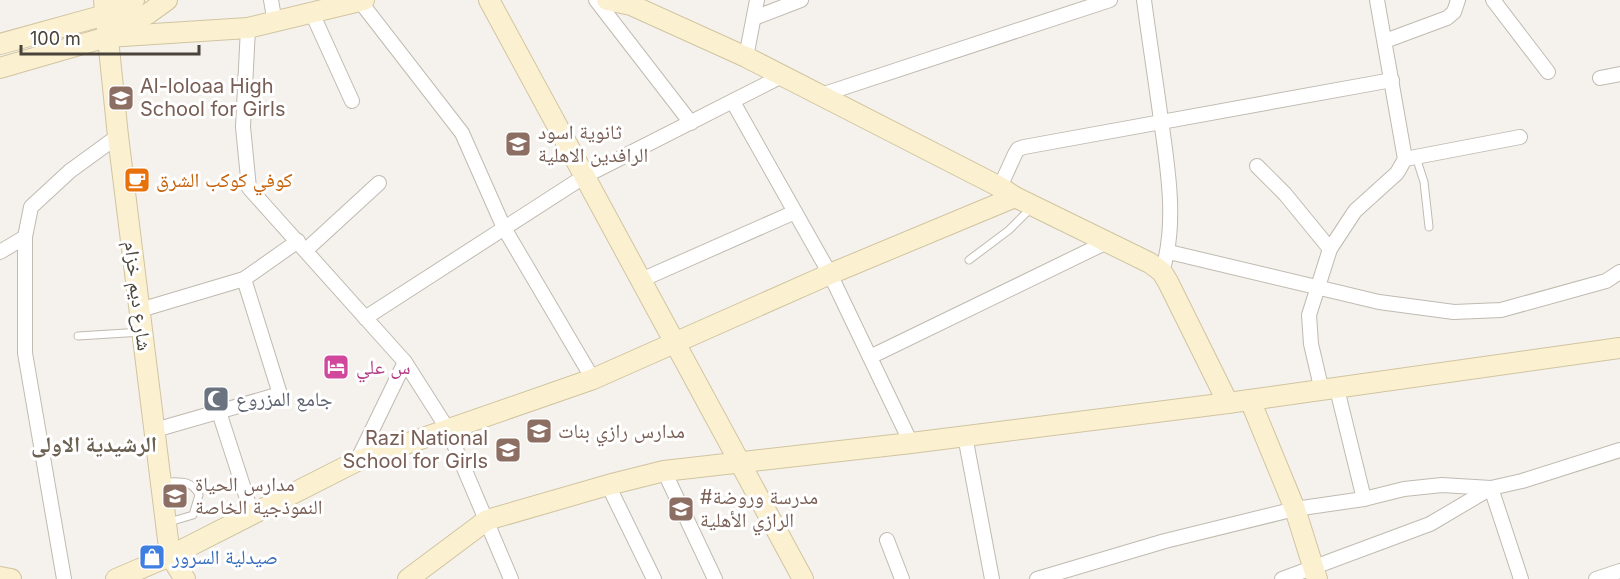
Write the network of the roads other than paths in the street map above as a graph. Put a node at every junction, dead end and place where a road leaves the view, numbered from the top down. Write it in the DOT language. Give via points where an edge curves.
graph roads {
  1 [pos="134,0"];
  2 [pos="167,0"];
  3 [pos="271,0"];
  4 [pos="489,0"];
  5 [pos="596,0"];
  6 [pos="607,0"];
  7 [pos="758,0"];
  8 [pos="801,0"];
  9 [pos="1110,0"];
  10 [pos="1144,0"];
  11 [pos="1380,0"];
  12 [pos="1458,0"];
  13 [pos="1493,0"];
  14 [pos="357,1"];
  15 [pos="105,7"];
  16 [pos="312,13"];
  17 [pos="754,18"];
  18 [pos="274,23"];
  19 [pos="248,28"];
  20 [pos="107,37"];
  21 [pos="1385,41"];
  22 [pos="0,44"];
  23 [pos="746,57"];
  24 [pos="0,68"];
  25 [pos="1548,72"];
  26 [pos="1620,74"];
  27 [pos="782,76"];
  28 [pos="1600,78"];
  29 [pos="1392,80"];
  30 [pos="820,94"];
  31 [pos="352,101"];
  32 [pos="733,102"];
  33 [pos="1161,122"];
  34 [pos="691,123"];
  35 [pos="118,136"];
  36 [pos="1520,136"];
  37 [pos="1411,158"];
  38 [pos="1257,166"];
  39 [pos="585,176"];
  40 [pos="379,183"];
  41 [pos="1007,192"];
  42 [pos="1033,206"];
  43 [pos="795,212"];
  44 [pos="1429,227"];
  45 [pos="504,228"];
  46 [pos="25,237"];
  47 [pos="1107,242"];
  48 [pos="302,246"];
  49 [pos="1329,249"];
  50 [pos="0,252"];
  51 [pos="1168,252"];
  52 [pos="969,260"];
  53 [pos="1162,272"];
  54 [pos="1620,272"];
  55 [pos="830,274"];
  56 [pos="244,279"];
  57 [pos="641,280"];
  58 [pos="1613,283"];
  59 [pos="1317,289"];
  60 [pos="140,310"];
  61 [pos="365,318"];
  62 [pos="143,332"];
  63 [pos="78,336"];
  64 [pos="675,343"];
  65 [pos="1620,348"];
  66 [pos="870,357"];
  67 [pos="405,362"];
  68 [pos="593,379"];
  69 [pos="1329,390"];
  70 [pos="1250,400"];
  71 [pos="1228,403"];
  72 [pos="219,412"];
  73 [pos="447,428"];
  74 [pos="155,430"];
  75 [pos="965,436"];
  76 [pos="911,443"];
  77 [pos="1620,450"];
  78 [pos="357,461"];
  79 [pos="740,463"];
  80 [pos="664,471"];
  81 [pos="161,482"];
  82 [pos="608,485"];
  83 [pos="1491,488"];
  84 [pos="1365,499"];
  85 [pos="1294,509"];
  86 [pos="252,514"];
  87 [pos="487,520"];
  88 [pos="166,523"];
  89 [pos="887,540"];
  90 [pos="170,556"];
  91 [pos="1620,571"];
  92 [pos="1315,574"];
  93 [pos="1062,575"];
  94 [pos="900,576"];
  95 [pos="0,577"];
  96 [pos="11,579"];
  97 [pos="64,579"];
  98 [pos="116,579"];
  99 [pos="185,579"];
  100 [pos="408,579"];
  101 [pos="511,579"];
  102 [pos="654,579"];
  103 [pos="716,579"];
  104 [pos="803,579"];
  105 [pos="886,579"];
  106 [pos="992,579"];
  107 [pos="1037,579"];
  108 [pos="1282,579"];
  109 [pos="1521,579"];
  110 [pos="1596,579"];
  1 -- 15 [label="street"];
  2 -- 20 [label="street"];
  3 -- 18 [label="street"];
  4 -- 39 [label="street"];
  5 -- 34 [label="street"];
  6 -- 23 [label="street" via="631,6"];
  7 -- 17 [label="street"];
  8 -- 17 [label="street"];
  9 -- 30 [label="street"];
  10 -- 33 [label="street"];
  11 -- 21 [label="street"];
  12 -- 21 [label="street" via="1448,18"];
  13 -- 25 [label="street"];
  14 -- 16 [label="street"];
  14 -- 45 [label="street" via="462,133"];
  15 -- 20 [label="street, شارع ديم خزام"];
  15 -- 22 [label="street"];
  16 -- 18 [label="street"];
  16 -- 31 [label="street"];
  17 -- 23 [label="street"];
  18 -- 19 [label="street"];
  19 -- 20 [label="street"];
  19 -- 48 [label="street" via="243,127 249,188"];
  20 -- 24 [label="street"];
  20 -- 35 [label="street, شارع ديم خزام"];
  21 -- 29 [label="street"];
  23 -- 27 [label="street"];
  26 -- 28 [label="street"];
  27 -- 30 [label="street"];
  27 -- 32 [label="street"];
  29 -- 33 [label="street"];
  29 -- 37 [label="street"];
  30 -- 41 [label="street"];
  32 -- 34 [label="street"];
  32 -- 43 [label="street"];
  33 -- 41 [label="street" via="1018,149"];
  33 -- 51 [label="street" via="1170,225"];
  34 -- 39 [label="street"];
  35 -- 46 [label="street" via="70,171 31,207"];
  35 -- 60 [label="street, شارع ديم خزام"];
  36 -- 37 [label="street"];
  37 -- 44 [label="lane" via="1424,182"];
  37 -- 49 [label="street" via="1355,211"];
  38 -- 49 [label="street"];
  39 -- 45 [label="street"];
  39 -- 57 [label="street"];
  40 -- 48 [label="street"];
  41 -- 42 [label="street"];
  41 -- 55 [label="street"];
  42 -- 47 [label="street"];
  42 -- 52 [label="lane"];
  43 -- 55 [label="street"];
  43 -- 57 [label="street"];
  45 -- 61 [label="street"];
  45 -- 68 [label="street"];
  46 -- 50 [label="street"];
  46 -- 97 [label="street" via="25,353"];
  47 -- 53 [label="street"];
  47 -- 66 [label="street"];
  48 -- 56 [label="street"];
  48 -- 61 [label="street"];
  49 -- 59 [label="street"];
  51 -- 53 [label="street"];
  51 -- 59 [label="street"];
  53 -- 71 [label="street"];
  54 -- 58 [label="street"];
  55 -- 64 [label="street"];
  55 -- 66 [label="street"];
  56 -- 60 [label="street"];
  56 -- 72 [label="street" via="280,394"];
  57 -- 64 [label="street"];
  58 -- 59 [label="street" via="1501,310 1466,312 1378,302"];
  59 -- 69 [label="street" via="1309,315 1311,344"];
  60 -- 62 [label="street, شارع ديم خزام"];
  61 -- 67 [label="street"];
  62 -- 63 [label="lane"];
  62 -- 74 [label="street, شارع ديم خزام"];
  64 -- 68 [label="street"];
  64 -- 79 [label="street"];
  65 -- 69 [label="street"];
  66 -- 76 [label="street"];
  67 -- 73 [label="street"];
  67 -- 78 [label="street"];
  68 -- 73 [label="street"];
  69 -- 70 [label="street"];
  69 -- 84 [label="street"];
  70 -- 71 [label="street"];
  70 -- 85 [label="street"];
  71 -- 75 [label="street"];
  72 -- 74 [label="street"];
  72 -- 86 [label="street"];
  73 -- 78 [label="street"];
  73 -- 87 [label="street"];
  74 -- 81 [label="street, شارع ديم خزام"];
  75 -- 76 [label="street"];
  75 -- 106 [label="street"];
  76 -- 79 [label="street"];
  77 -- 83 [label="street"];
  78 -- 86 [label="street"];
  79 -- 80 [label="street"];
  79 -- 104 [label="street"];
  80 -- 82 [label="street"];
  80 -- 103 [label="street"];
  81 -- 88 [label="street, شارع ديم خزام"];
  81 -- 88 [label="lane" via="187,482 199,495 192,515"];
  82 -- 87 [label="street"];
  82 -- 102 [label="street"];
  83 -- 84 [label="street" via="1442,485"];
  83 -- 92 [label="street" via="1430,524"];
  83 -- 109 [label="street"];
  84 -- 85 [label="street"];
  85 -- 92 [label="street"];
  85 -- 93 [label="street" via="1165,541"];
  86 -- 90 [label="street"];
  87 -- 100 [label="street"];
  87 -- 101 [label="street"];
  88 -- 90 [label="street, شارع ديم خزام"];
  89 -- 94 [label="street"];
  90 -- 98 [label="street"];
  90 -- 99 [label="street"];
  91 -- 110 [label="street"];
  92 -- 108 [label="street"];
  93 -- 107 [label="street"];
  94 -- 105 [label="street"];
  95 -- 96 [label="street"];
}
